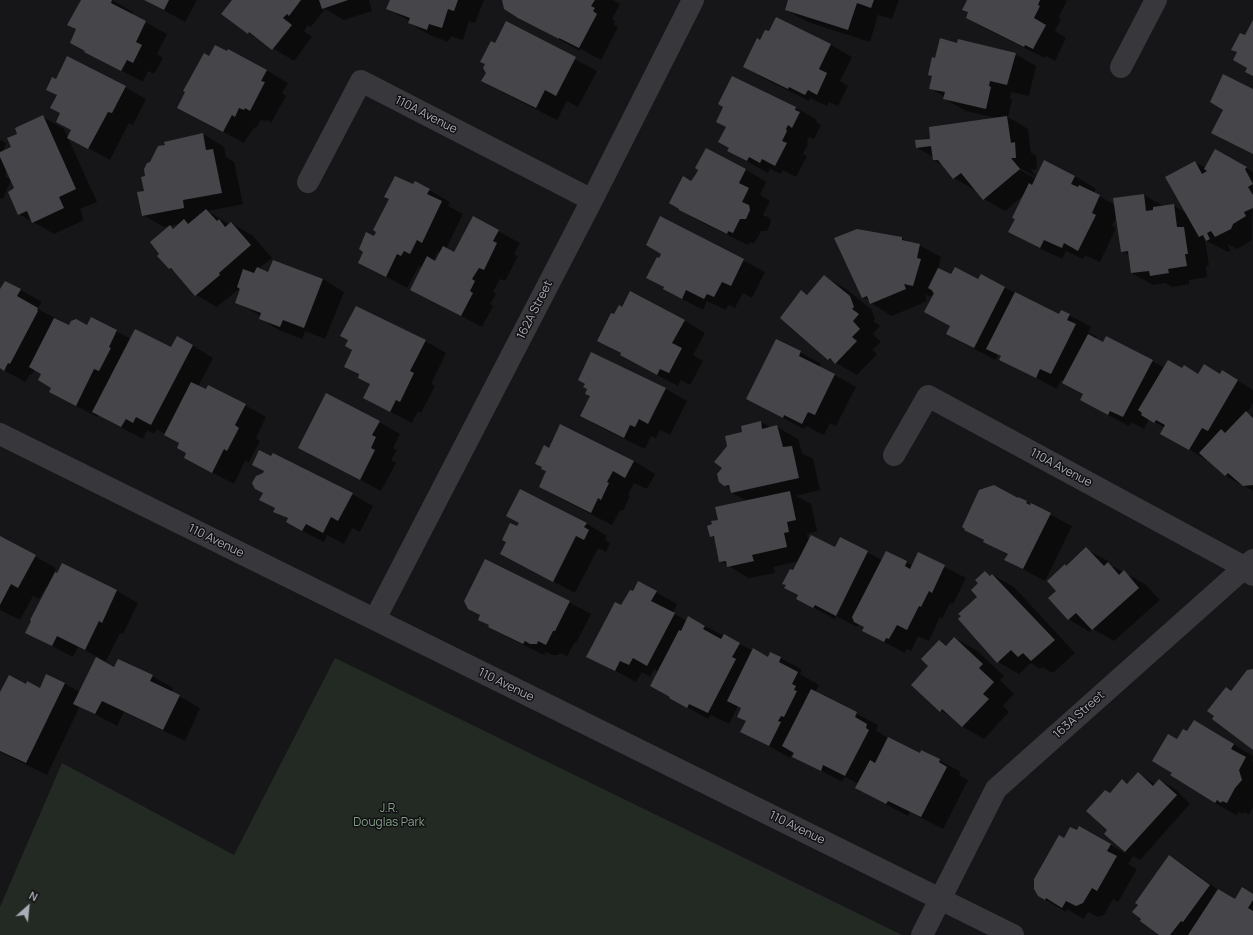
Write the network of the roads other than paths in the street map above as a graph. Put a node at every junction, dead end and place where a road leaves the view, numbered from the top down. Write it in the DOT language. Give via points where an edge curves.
graph roads {
  1 [pos="693,0"];
  2 [pos="1156,0"];
  3 [pos="1121,67"];
  4 [pos="308,182"];
  5 [pos="592,200"];
  6 [pos="0,434"];
  7 [pos="894,455"];
  8 [pos="1250,568"];
  9 [pos="375,619"];
  10 [pos="940,899"];
  11 [pos="922,935"];
  12 [pos="1013,935"];
  1 -- 5 [label="street, 162A Street"];
  2 -- 3 [label="street"];
  4 -- 5 [label="street, 110A Avenue" via="361,81"];
  5 -- 9 [label="street, 162A Street"];
  6 -- 9 [label="street, 110 Avenue"];
  7 -- 8 [label="street, 110A Avenue" via="928,396"];
  8 -- 10 [label="street, 163A Street" via="996,789"];
  9 -- 10 [label="street, 110 Avenue"];
  10 -- 11 [label="street, 163A Street"];
  10 -- 12 [label="street, 110 Avenue"];
}
